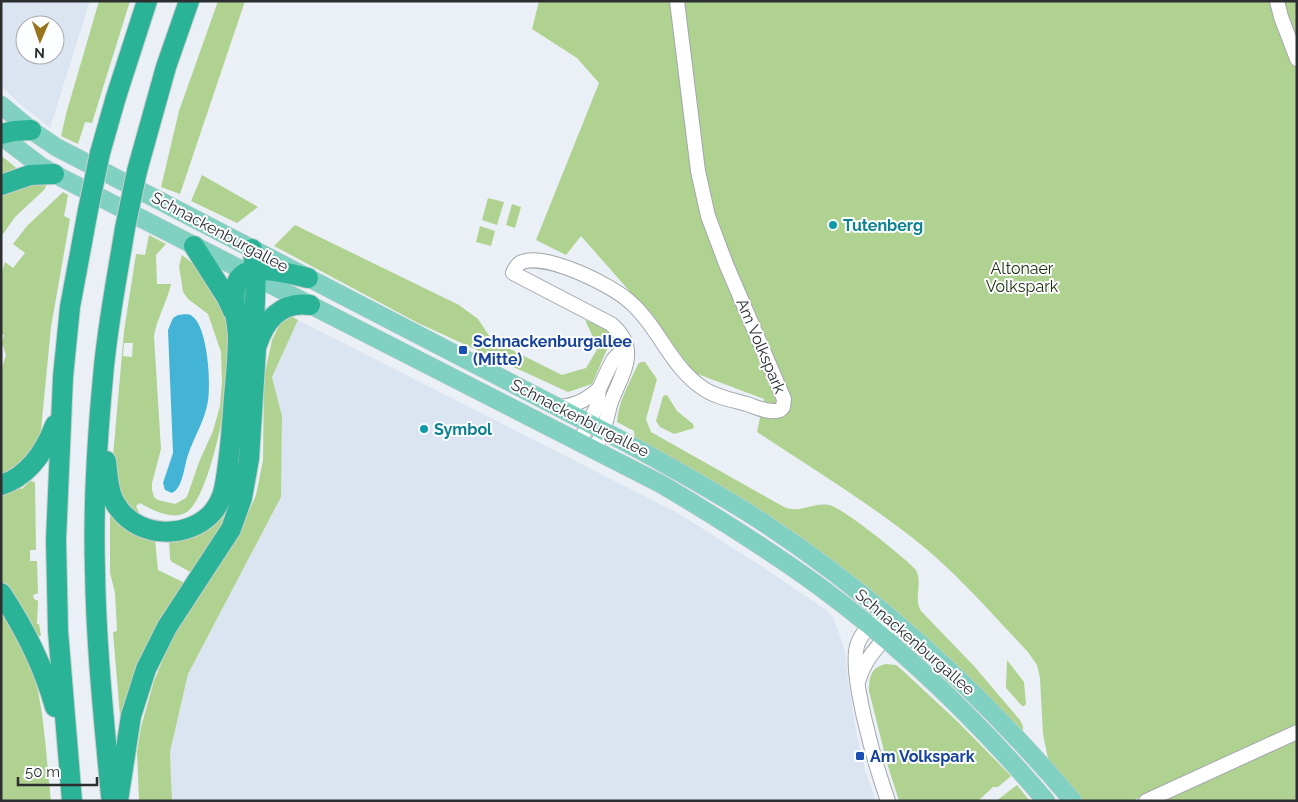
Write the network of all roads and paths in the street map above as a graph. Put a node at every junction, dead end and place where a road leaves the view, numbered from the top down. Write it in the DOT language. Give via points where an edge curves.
graph roads {
  1 [pos="147,1"];
  2 [pos="189,1"];
  3 [pos="677,1"];
  4 [pos="1277,1"];
  5 [pos="1297,59"];
  6 [pos="1,105"];
  7 [pos="31,130"];
  8 [pos="1,135"];
  9 [pos="54,174"];
  10 [pos="1,185"];
  11 [pos="194,246"];
  12 [pos="252,249"];
  13 [pos="252,274"];
  14 [pos="308,278"];
  15 [pos="310,305"];
  16 [pos="236,318"];
  17 [pos="626,346"];
  18 [pos="256,349"];
  19 [pos="599,389"];
  20 [pos="101,399"];
  21 [pos="62,406"];
  22 [pos="558,407"];
  23 [pos="596,427"];
  24 [pos="587,446"];
  25 [pos="1,485"];
  26 [pos="1,593"];
  27 [pos="889,616"];
  28 [pos="870,626"];
  29 [pos="885,639"];
  30 [pos="858,682"];
  31 [pos="1297,732"];
  32 [pos="66,742"];
  33 [pos="72,801"];
  34 [pos="112,801"];
  35 [pos="118,801"];
  36 [pos="888,801"];
  37 [pos="1046,801"];
  38 [pos="1072,801"];
  39 [pos="1146,801"];
  1 -- 21 [label="highway, bridge" via="100,153 88,210 70,307"];
  2 -- 20 [label="highway, bridge" via="166,67 137,171 125,228"];
  3 -- 17 [label="street, Am Volkspark" via="698,172 708,216 784,399 783,407 770,411 705,390 681,369 637,308 608,287 556,263 533,260 516,265 513,273 611,324 621,334"];
  4 -- 5 [label="street"];
  6 -- 7 [label="main road, Schnackenburgallee"];
  7 -- 8 [label="highway"];
  7 -- 12 [label="main road, Schnackenburgallee" via="73,156"];
  8 -- 9 [label="main road, Schnackenburgallee"];
  9 -- 10 [label="highway" via="30,175"];
  9 -- 11 [label="main road, Schnackenburgallee"];
  11 -- 13 [label="main road, Schnackenburgallee"];
  11 -- 16 [label="highway"];
  12 -- 13 [label="highway"];
  12 -- 14 [label="main road, Schnackenburgallee"];
  13 -- 14 [label="highway" via="285,272"];
  13 -- 15 [label="main road, Schnackenburgallee"];
  13 -- 16 [label="highway" via="240,278 236,284"];
  13 -- 18 [label="highway"];
  14 -- 22 [label="main road, Schnackenburgallee"];
  15 -- 18 [label="highway" via="295,304 277,313 263,330"];
  15 -- 24 [label="main road, Schnackenburgallee"];
  16 -- 20 [label="highway" via="237,365 226,478 222,498 204,520 187,529 162,532 135,524 118,509 108,481"];
  17 -- 19 [label="street" via="613,360"];
  17 -- 23 [label="street" via="626,366 611,403"];
  18 -- 35 [label="highway" via="249,459 239,510 224,540 167,627 138,688"];
  19 -- 22 [label="street" via="576,405"];
  19 -- 23 [label="street"];
  20 -- 34 [label="highway" via="95,569"];
  21 -- 25 [label="highway" via="44,451 18,477"];
  21 -- 32 [label="highway" via="56,540 58,631"];
  22 -- 23 [label="main road, Schnackenburgallee"];
  23 -- 24 [label="street"];
  23 -- 27 [label="main road, Schnackenburgallee" via="676,469 765,523"];
  24 -- 28 [label="main road, Schnackenburgallee" via="661,484 738,531"];
  26 -- 32 [label="highway" via="32,644 47,678"];
  27 -- 28 [label="street"];
  27 -- 29 [label="street"];
  27 -- 38 [label="main road, Schnackenburgallee" via="978,697"];
  28 -- 29 [label="main road, Schnackenburgallee"];
  28 -- 30 [label="street" via="856,649"];
  29 -- 30 [label="street" via="866,663"];
  29 -- 37 [label="main road, Schnackenburgallee" via="970,718"];
  30 -- 36 [label="street"];
  31 -- 39 [label="street"];
  32 -- 33 [label="highway"];
}
